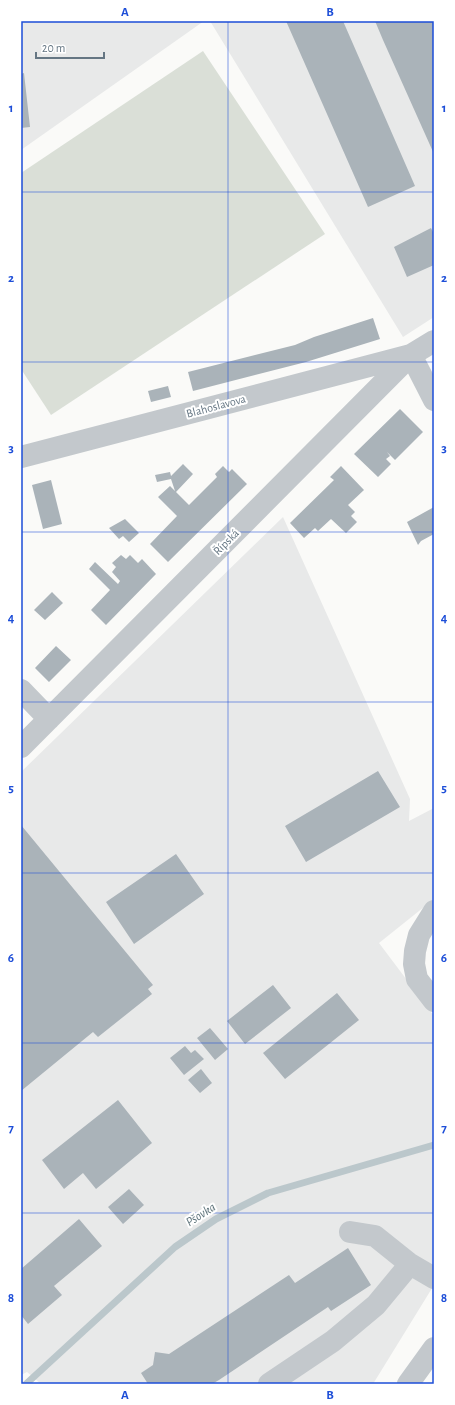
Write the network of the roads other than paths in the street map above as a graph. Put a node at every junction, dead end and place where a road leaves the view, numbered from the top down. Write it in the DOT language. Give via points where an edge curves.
graph roads {
  1 [pos="434,341"];
  2 [pos="411,355"];
  3 [pos="434,400"];
  4 [pos="21,457"];
  5 [pos="21,690"];
  6 [pos="49,719"];
  7 [pos="21,747"];
  8 [pos="434,911"];
  9 [pos="425,942"];
  10 [pos="434,1001"];
  11 [pos="350,1232"];
  12 [pos="410,1264"];
  13 [pos="434,1278"];
  14 [pos="434,1348"];
  15 [pos="269,1384"];
  16 [pos="408,1384"];
  1 -- 2 [label="street, Řípská"];
  2 -- 3 [label="street"];
  2 -- 4 [label="street, Blahoslavova"];
  2 -- 6 [label="street, Řípská"];
  5 -- 6 [label="street"];
  6 -- 7 [label="street, Řípská"];
  8 -- 9 [label="street" via="419,936"];
  9 -- 10 [label="street" via="414,964 417,979"];
  11 -- 12 [label="street" via="375,1236"];
  12 -- 13 [label="street"];
  12 -- 15 [label="street" via="376,1305 333,1341"];
  14 -- 16 [label="street"];
}
